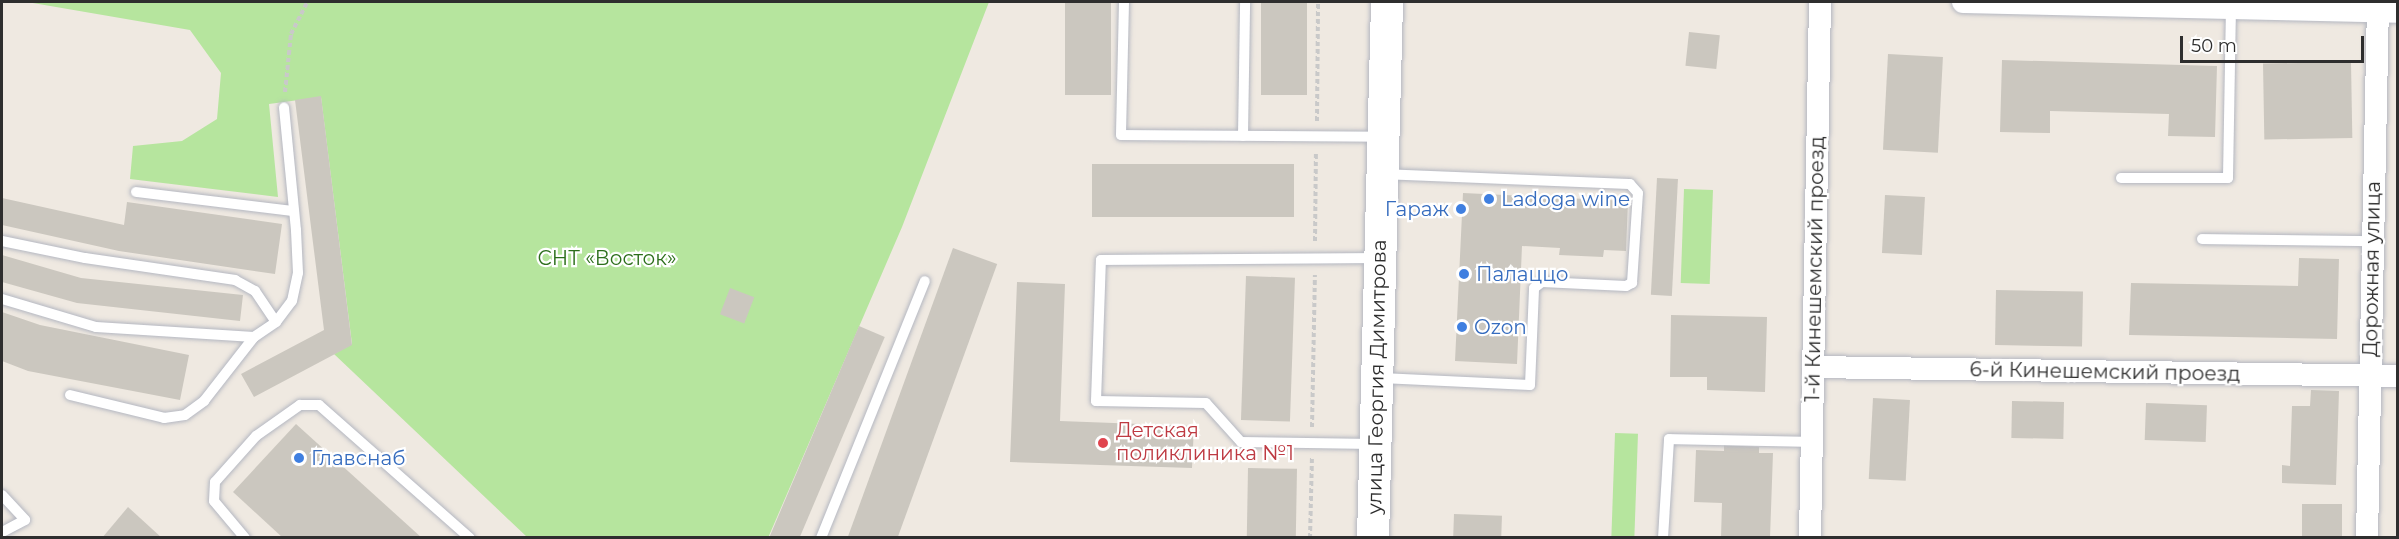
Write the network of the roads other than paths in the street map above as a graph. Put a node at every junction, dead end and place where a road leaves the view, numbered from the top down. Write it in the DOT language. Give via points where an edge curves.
graph roads {
  1 [pos="1124,2"];
  2 [pos="1245,2"];
  3 [pos="1387,2"];
  4 [pos="1820,2"];
  5 [pos="1963,2"];
  6 [pos="2106,3"];
  7 [pos="2231,8"];
  8 [pos="2385,8"];
  9 [pos="284,108"];
  10 [pos="1243,136"];
  11 [pos="1383,137"];
  12 [pos="1382,174"];
  13 [pos="2121,178"];
  14 [pos="136,192"];
  15 [pos="294,211"];
  16 [pos="2202,239"];
  17 [pos="2,241"];
  18 [pos="2372,241"];
  19 [pos="1380,258"];
  20 [pos="926,281"];
  21 [pos="2,299"];
  22 [pos="276,322"];
  23 [pos="254,337"];
  24 [pos="1813,367"];
  25 [pos="2369,376"];
  26 [pos="2397,376"];
  27 [pos="1377,378"];
  28 [pos="70,395"];
  29 [pos="1811,442"];
  30 [pos="1376,444"];
  31 [pos="2,495"];
  32 [pos="2,532"];
  33 [pos="244,537"];
  34 [pos="470,537"];
  35 [pos="820,537"];
  36 [pos="1373,537"];
  37 [pos="1663,537"];
  38 [pos="1810,537"];
  39 [pos="2367,537"];
  1 -- 10 [label="lane" via="1121,135"];
  2 -- 10 [label="lane"];
  3 -- 11 [label="main road, улица Георгия Димитрова"];
  4 -- 24 [label="street, 1-й Кинешемский проезд"];
  5 -- 6 [label="street"];
  6 -- 7 [label="street"];
  7 -- 8 [label="street"];
  7 -- 13 [label="lane" via="2228,178"];
  8 -- 18 [label="street, Дорожная улица"];
  9 -- 15 [label="lane"];
  10 -- 11 [label="lane"];
  11 -- 12 [label="main road, улица Георгия Димитрова"];
  12 -- 19 [label="main road, улица Георгия Димитрова"];
  12 -- 27 [label="lane" via="1630,184 1638,193 1632,283 1626,286 1542,282 1534,288 1530,385"];
  14 -- 15 [label="lane"];
  15 -- 22 [label="lane" via="298,273 292,301"];
  16 -- 18 [label="lane"];
  17 -- 22 [label="lane" via="85,258 235,280 255,291"];
  18 -- 25 [label="street, Дорожная улица"];
  19 -- 27 [label="main road, улица Георгия Димитрова"];
  19 -- 30 [label="lane" via="1101,261 1096,400 1206,403 1241,442"];
  20 -- 35 [label="lane"];
  21 -- 23 [label="lane" via="96,327"];
  22 -- 23 [label="lane"];
  23 -- 28 [label="lane" via="204,401 185,415 164,418"];
  24 -- 25 [label="street, 6-й Кинешемский проезд"];
  24 -- 29 [label="street, 1-й Кинешемский проезд"];
  25 -- 26 [label="street, 6-й Кинешемский проезд"];
  25 -- 39 [label="street, Дорожная улица"];
  27 -- 30 [label="main road, улица Георгия Димитрова"];
  29 -- 37 [label="lane" via="1669,439"];
  29 -- 38 [label="street, 1-й Кинешемский проезд"];
  30 -- 36 [label="main road, улица Георгия Димитрова"];
  31 -- 32 [label="lane" via="24,520"];
  33 -- 34 [label="lane" via="214,501 215,482 256,436 300,405 319,405"];
}
